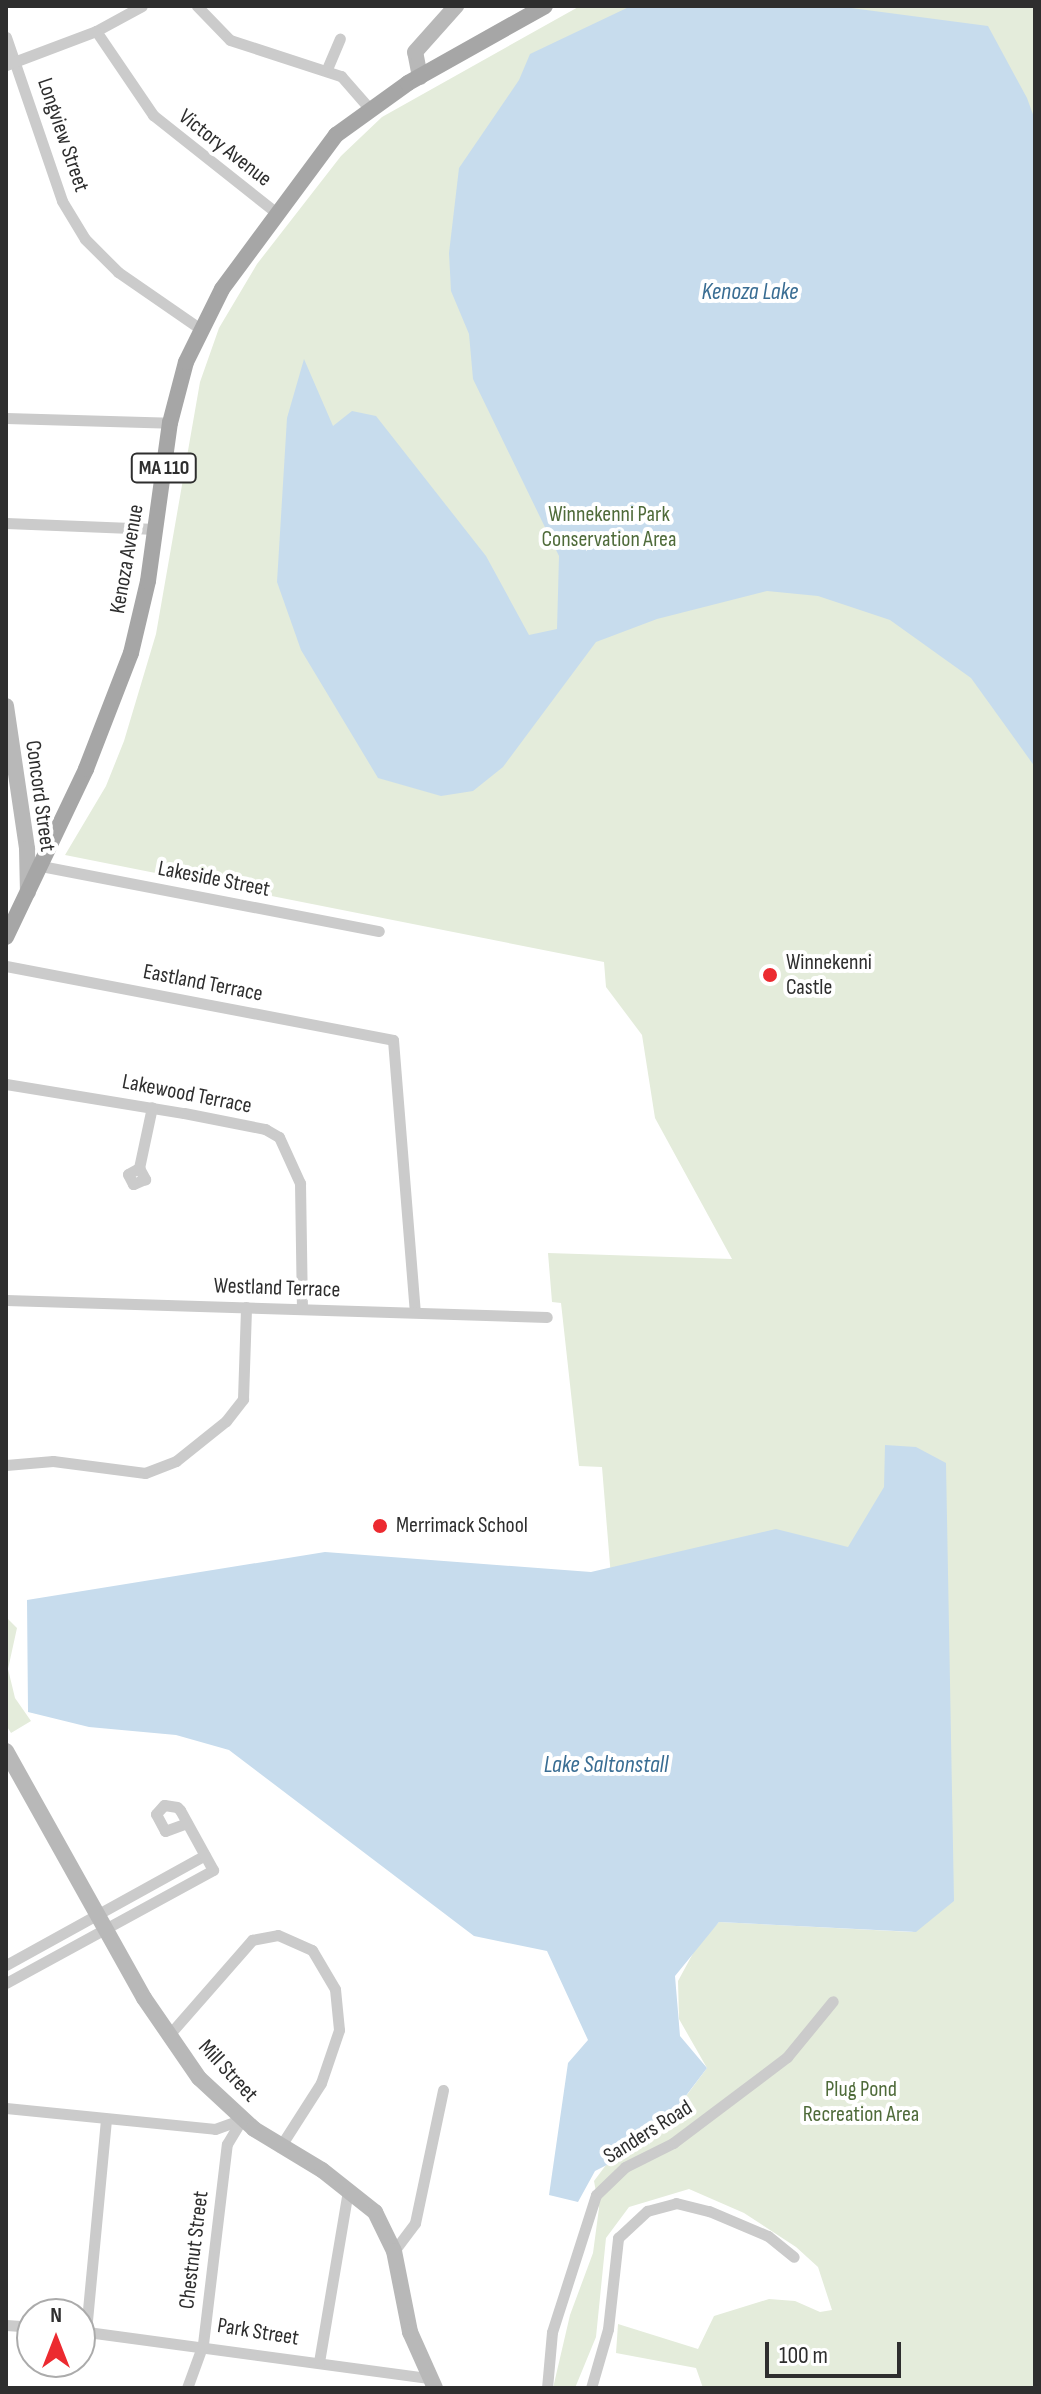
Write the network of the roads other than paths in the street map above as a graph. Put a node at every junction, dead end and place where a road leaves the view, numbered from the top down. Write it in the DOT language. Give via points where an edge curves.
graph roads {
  1 [pos="142,6"];
  2 [pos="197,6"];
  3 [pos="456,6"];
  4 [pos="545,6"];
  5 [pos="96,31"];
  6 [pos="6,37"];
  7 [pos="340,39"];
  8 [pos="11,63"];
  9 [pos="327,69"];
  10 [pos="426,74"];
  11 [pos="369,108"];
  12 [pos="278,214"];
  13 [pos="202,330"];
  14 [pos="6,418"];
  15 [pos="170,423"];
  16 [pos="6,523"];
  17 [pos="156,529"];
  18 [pos="6,706"];
  19 [pos="41,866"];
  20 [pos="28,892"];
  21 [pos="379,931"];
  22 [pos="6,937"];
  23 [pos="6,966"];
  24 [pos="6,1084"];
  25 [pos="152,1107"];
  26 [pos="139,1168"];
  27 [pos="6,1300"];
  28 [pos="246,1307"];
  29 [pos="302,1309"];
  30 [pos="415,1312"];
  31 [pos="547,1317"];
  32 [pos="6,1465"];
  33 [pos="6,1751"];
  34 [pos="187,1823"];
  35 [pos="205,1855"];
  36 [pos="101,1922"];
  37 [pos="6,1965"];
  38 [pos="6,1983"];
  39 [pos="833,2001"];
  40 [pos="168,2036"];
  41 [pos="443,2090"];
  42 [pos="6,2108"];
  43 [pos="242,2119"];
  44 [pos="106,2120"];
  45 [pos="280,2147"];
  46 [pos="348,2190"];
  47 [pos="394,2251"];
  48 [pos="794,2257"];
  49 [pos="87,2298"];
  50 [pos="96,2332"];
  51 [pos="203,2344"];
  52 [pos="319,2362"];
  53 [pos="432,2383"];
  54 [pos="187,2388"];
  55 [pos="547,2388"];
  56 [pos="591,2388"];
  1 -- 5 [label="street"];
  2 -- 9 [label="street" via="230,40"];
  3 -- 10 [label="main road" via="415,52"];
  4 -- 10 [label="main road, MA 110"];
  5 -- 8 [label="street"];
  5 -- 12 [label="street, Victory Avenue" via="153,115"];
  6 -- 8 [label="street, Longview Street"];
  7 -- 9 [label="street"];
  8 -- 13 [label="street, Longview Street" via="62,201 85,239 118,272"];
  9 -- 11 [label="street" via="351,84"];
  10 -- 11 [label="main road, Kenoza Avenue / MA 110"];
  11 -- 12 [label="main road, Kenoza Avenue / MA 110" via="336,135"];
  12 -- 13 [label="main road, Kenoza Avenue / MA 110" via="222,289"];
  13 -- 15 [label="main road, Kenoza Avenue / MA 110" via="186,362"];
  14 -- 15 [label="street"];
  15 -- 17 [label="main road, Kenoza Avenue / MA 110"];
  16 -- 17 [label="street"];
  17 -- 19 [label="main road, Kenoza Avenue / MA 110" via="131,653"];
  18 -- 20 [label="main road, Concord Street" via="27,849"];
  19 -- 20 [label="main road, Kenoza Avenue / MA 110"];
  19 -- 21 [label="street, Lakeside Street"];
  20 -- 22 [label="main road, Kenoza Avenue / MA 110"];
  23 -- 30 [label="street, Eastland Terrace" via="393,1040"];
  24 -- 25 [label="street, Lakewood Terrace"];
  25 -- 26 [label="street"];
  25 -- 29 [label="street, Lakewood Terrace" via="265,1129 279,1137 300,1183"];
  27 -- 28 [label="street, Westland Terrace"];
  28 -- 29 [label="street, Westland Terrace"];
  28 -- 32 [label="street" via="243,1399 226,1421 176,1461 145,1473 53,1461"];
  29 -- 30 [label="street, Westland Terrace"];
  30 -- 31 [label="street, Westland Terrace"];
  33 -- 36 [label="main road, Mill Street"];
  34 -- 35 [label="street"];
  35 -- 36 [label="street"];
  35 -- 36 [label="street" via="213,1870"];
  36 -- 37 [label="street"];
  36 -- 38 [label="street"];
  36 -- 40 [label="main road, Mill Street"];
  39 -- 55 [label="street, Sanders Road" via="787,2057 673,2143 625,2167 596,2195 552,2332"];
  40 -- 43 [label="main road, Mill Street" via="199,2078"];
  40 -- 45 [label="street" via="252,1940 265,1934 296,1940 312,1950 326,1968 339,2005 334,2055"];
  41 -- 47 [label="street" via="415,2223"];
  42 -- 44 [label="street"];
  43 -- 44 [label="street" via="215,2129"];
  43 -- 45 [label="main road, Mill Street"];
  43 -- 51 [label="street, Chestnut Street" via="227,2144"];
  44 -- 49 [label="street"];
  45 -- 46 [label="main road, Mill Street"];
  46 -- 47 [label="main road, Mill Street" via="375,2212"];
  46 -- 52 [label="street"];
  47 -- 53 [label="main road, Mill Street" via="410,2332"];
  48 -- 56 [label="street" via="768,2236 700,2208 676,2203 647,2211 618,2238 606,2344"];
  50 -- 51 [label="street, Park Street"];
  51 -- 52 [label="street, Park Street"];
  51 -- 54 [label="street, Chestnut Street"];
  52 -- 53 [label="street, Park Street"];
}
